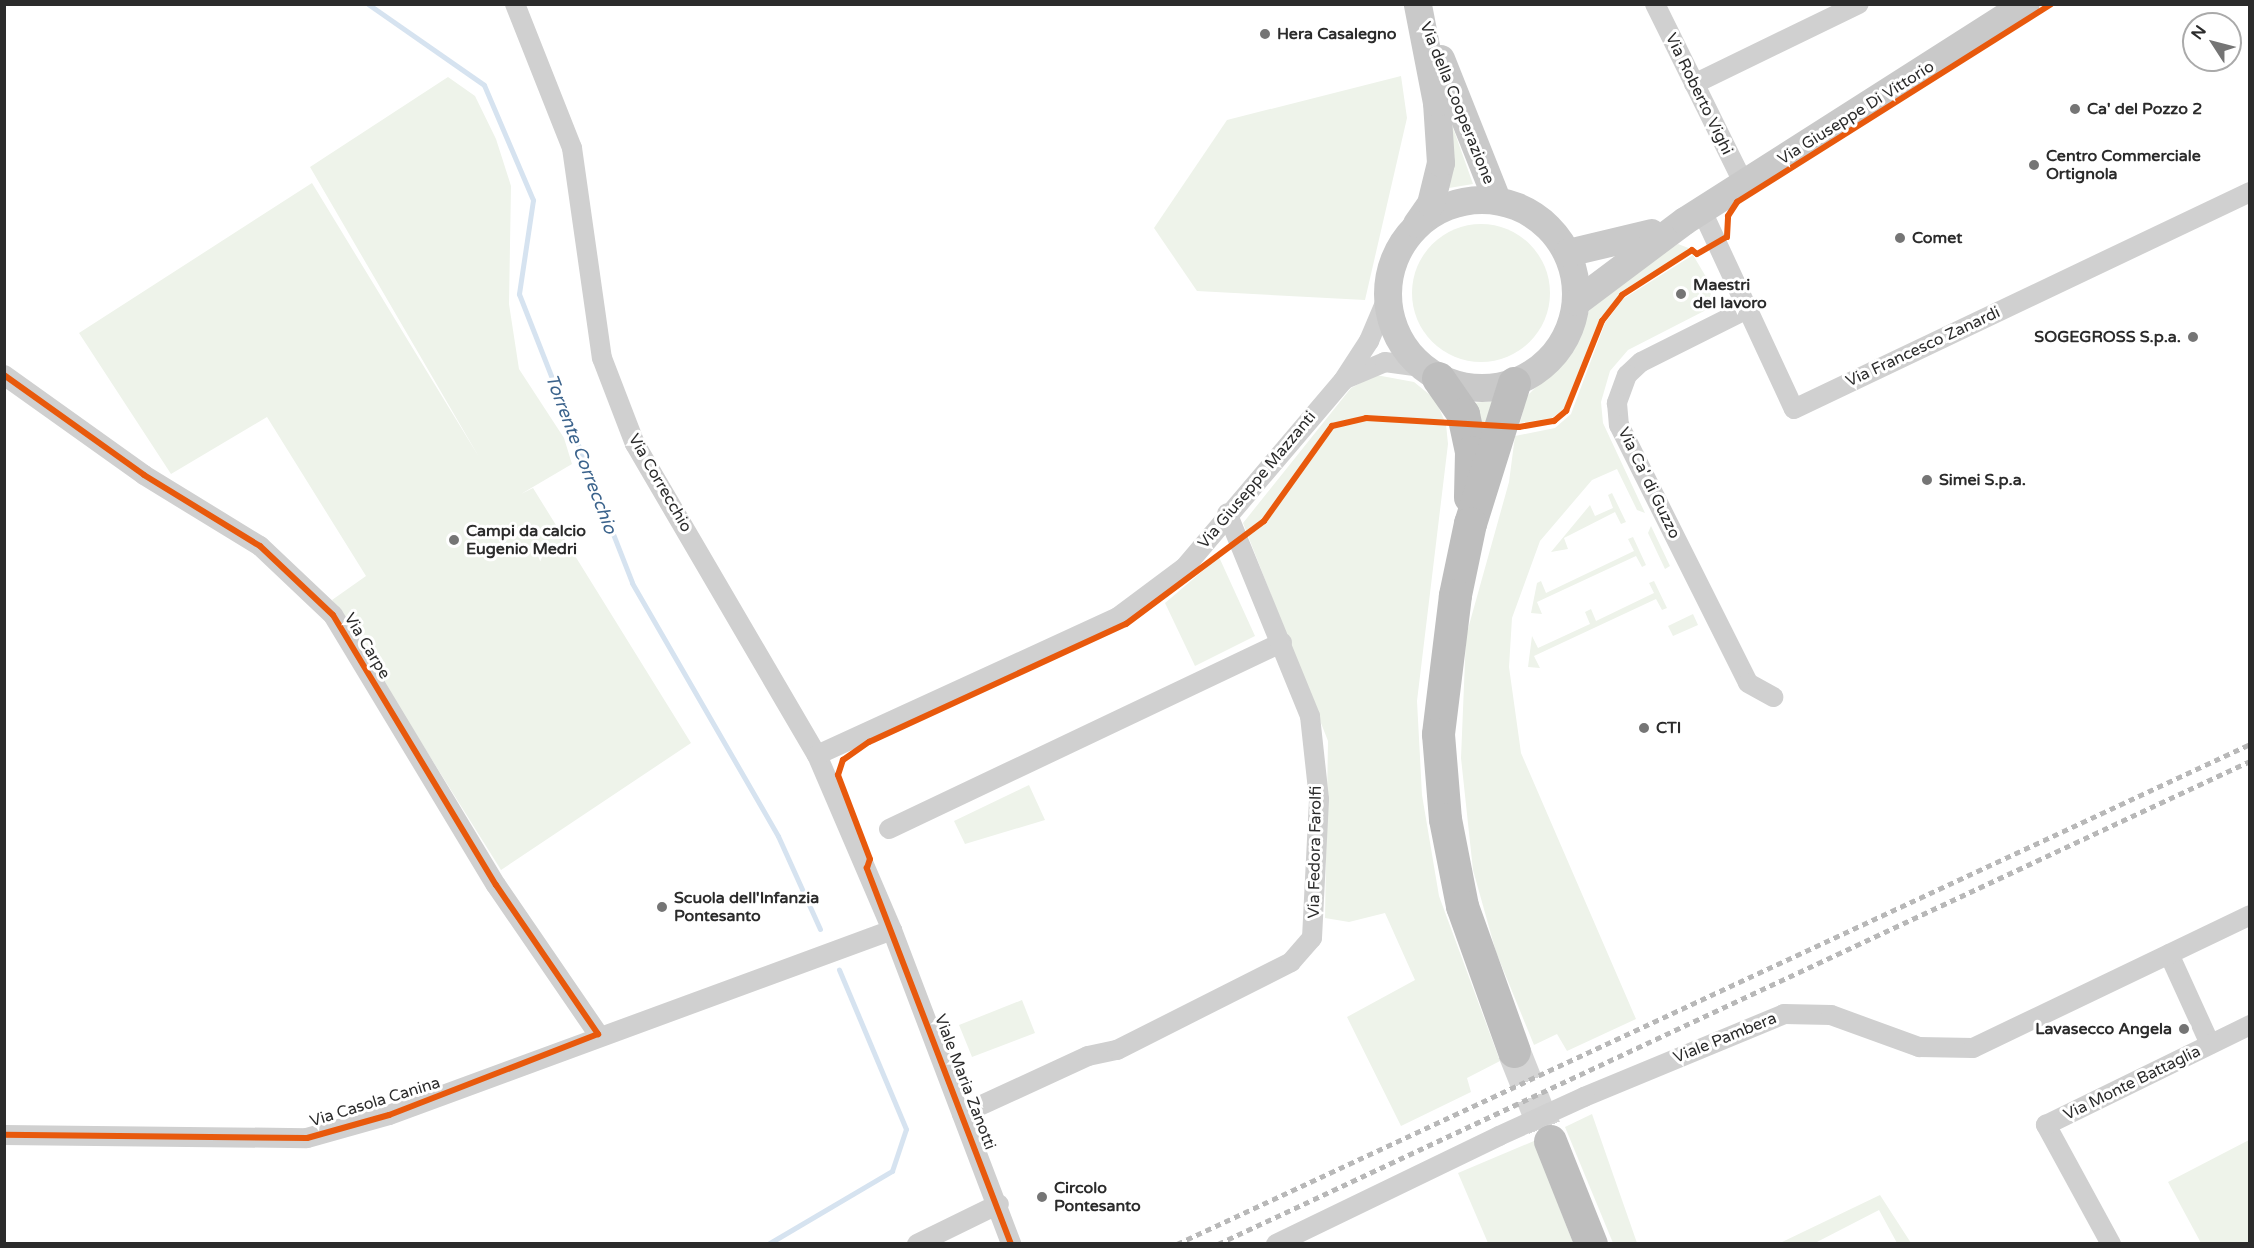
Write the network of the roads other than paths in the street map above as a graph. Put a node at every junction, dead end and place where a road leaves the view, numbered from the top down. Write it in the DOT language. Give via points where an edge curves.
graph roads {
  1 [pos="515,4"];
  2 [pos="1655,4"];
  3 [pos="2026,4"];
  4 [pos="1417,5"];
  5 [pos="1854,6"];
  6 [pos="1694,84"];
  7 [pos="1744,184"];
  8 [pos="2250,192"];
  9 [pos="1497,200"];
  10 [pos="1693,216"];
  11 [pos="1401,247"];
  12 [pos="1568,253"];
  13 [pos="1388,296"];
  14 [pos="1577,302"];
  15 [pos="1745,310"];
  16 [pos="1430,373"];
  17 [pos="4,375"];
  18 [pos="1342,381"];
  19 [pos="1514,383"];
  20 [pos="1227,513"];
  21 [pos="1470,523"];
  22 [pos="1282,642"];
  23 [pos="1773,697"];
  24 [pos="818,755"];
  25 [pos="889,829"];
  26 [pos="2250,915"];
  27 [pos="892,930"];
  28 [pos="2169,954"];
  29 [pos="2250,1025"];
  30 [pos="598,1034"];
  31 [pos="2210,1044"];
  32 [pos="1107,1051"];
  33 [pos="1514,1051"];
  34 [pos="962,1114"];
  35 [pos="4,1135"];
  36 [pos="1550,1141"];
  37 [pos="999,1204"];
  38 [pos="1284,1242"];
  39 [pos="917,1244"];
  40 [pos="1011,1244"];
  41 [pos="1591,1244"];
  42 [pos="2111,1244"];
  1 -- 24 [label="street, Via Correcchio" via="572,148 602,358 634,444"];
  2 -- 6 [label="street, Via Roberto Vighi"];
  3 -- 7 [label="main road, Via Giuseppe Di Vittorio"];
  4 -- 9 [label="main road, Via della Cooperazione"];
  4 -- 11 [label="main road, Via della Cooperazione" via="1437,104 1441,164 1431,204"];
  5 -- 6 [label="street"];
  6 -- 7 [label="street, Via Roberto Vighi"];
  7 -- 10 [label="main road, Via Giuseppe Di Vittorio"];
  8 -- 15 [label="street, Via Francesco Zanardi" via="1794,409"];
  9 -- 11 [label="main road" via="1441,209"];
  9 -- 12 [label="main road" via="1539,218"];
  10 -- 12 [label="main road, Via Giuseppe Di Vittorio" via="1618,245"];
  10 -- 14 [label="main road, Via Giuseppe Di Vittorio"];
  10 -- 15 [label="street, Via Francesco Zanardi"];
  11 -- 13 [label="main road"];
  12 -- 14 [label="main road"];
  13 -- 16 [label="main road" via="1397,336"];
  13 -- 18 [label="street, Via Giuseppe Mazzanti" via="1369,341"];
  14 -- 19 [label="main road" via="1572,323 1551,360"];
  15 -- 23 [label="street, Via Ca' di Guzzo" via="1641,362 1627,375 1617,403 1619,425 1748,683"];
  16 -- 18 [label="street, Via Giuseppe Mazzanti" via="1385,362"];
  16 -- 19 [label="main road" via="1489,389"];
  16 -- 21 [label="highway" via="1463,414"];
  17 -- 30 [label="street, Via Carpe" via="144,475 260,546 333,615 496,885"];
  18 -- 20 [label="street, Via Giuseppe Mazzanti"];
  19 -- 21 [label="highway"];
  20 -- 22 [label="street, Via Fedora Farolfi"];
  20 -- 24 [label="street, Via Giuseppe Mazzanti" via="1185,567 1118,617"];
  21 -- 33 [label="highway" via="1455,595 1438,734 1445,819 1462,906"];
  22 -- 25 [label="street"];
  22 -- 32 [label="street, Via Fedora Farolfi" via="1310,716 1319,799 1312,938 1291,962"];
  24 -- 27 [label="street, Via Correcchio"];
  26 -- 28 [label="street, Viale Pambera"];
  27 -- 30 [label="street, Via Casola Canina"];
  27 -- 34 [label="street, Viale Maria Zanotti"];
  28 -- 31 [label="street, Via Monte Battaglia"];
  28 -- 38 [label="street, Viale Pambera, bridge" via="1973,1048 1919,1047 1831,1015 1784,1014 1584,1097"];
  29 -- 31 [label="street, Via Monte Battaglia"];
  30 -- 35 [label="street, Via Casola Canina" via="389,1115 307,1138"];
  31 -- 42 [label="street, Via Monte Battaglia" via="2046,1125"];
  32 -- 34 [label="street, Viale Maria Zanotti"];
  34 -- 37 [label="street, Viale Maria Zanotti"];
  36 -- 41 [label="highway"];
  37 -- 39 [label="street"];
  37 -- 40 [label="street, Viale Maria Zanotti"];
}
